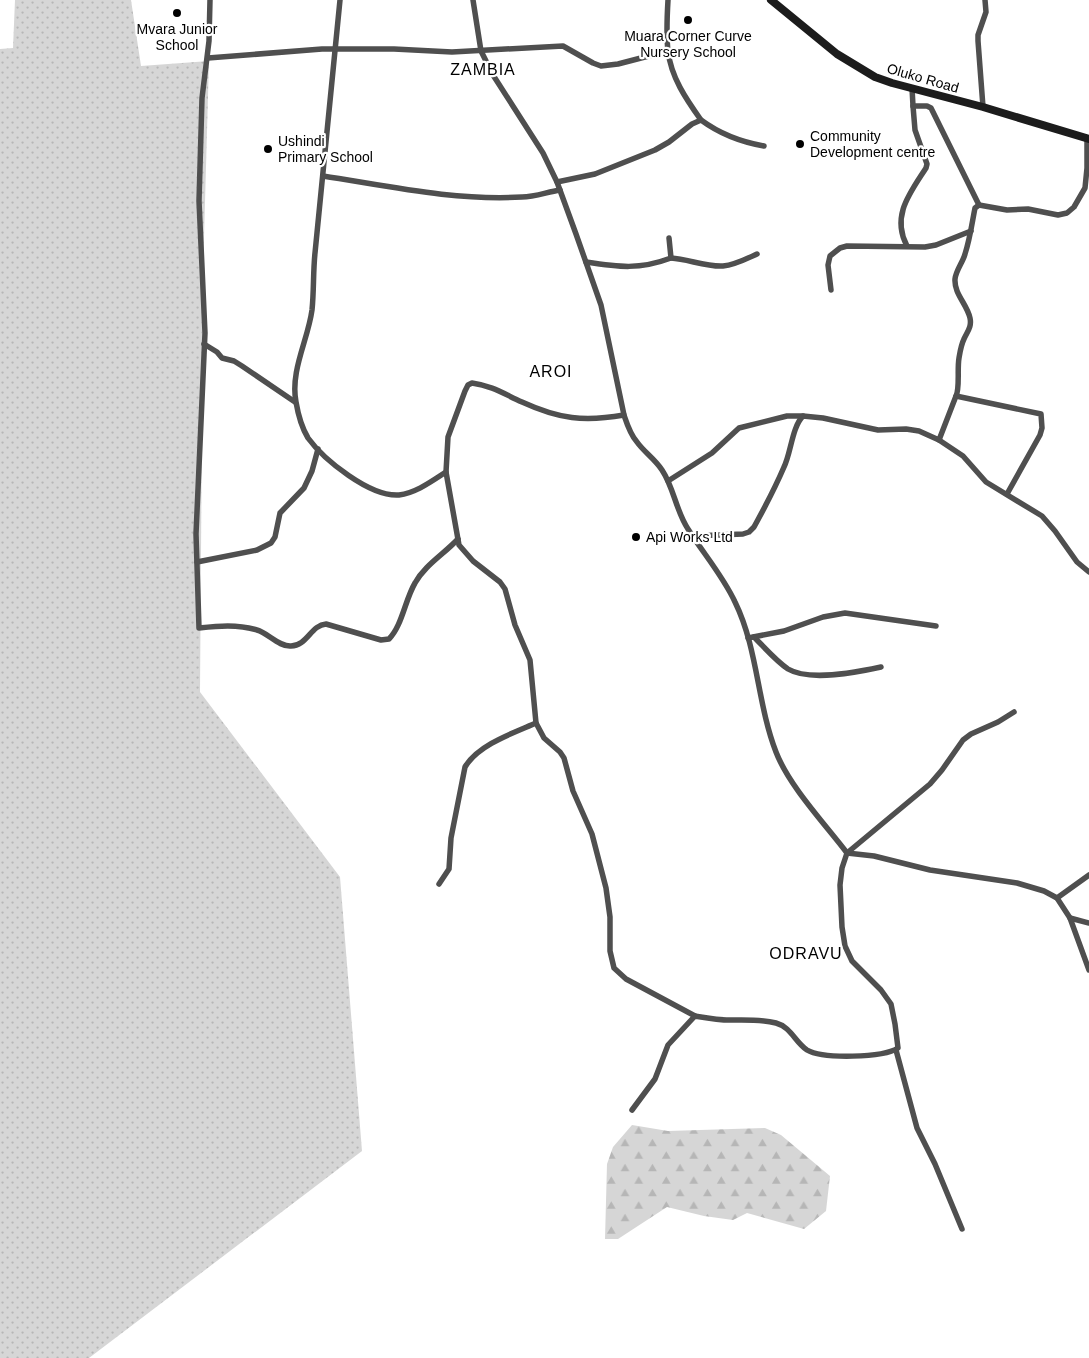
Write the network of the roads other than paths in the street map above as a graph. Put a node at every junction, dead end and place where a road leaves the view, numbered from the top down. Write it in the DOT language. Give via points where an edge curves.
graph roads {
  1 [pos="210,0"];
  2 [pos="340,0"];
  3 [pos="473,0"];
  4 [pos="668,0"];
  5 [pos="774,0"];
  6 [pos="985,0"];
  7 [pos="335,49"];
  8 [pos="668,51"];
  9 [pos="481,52"];
  10 [pos="208,58"];
  11 [pos="912,88"];
  12 [pos="913,106"];
  13 [pos="983,107"];
  14 [pos="701,120"];
  15 [pos="1088,139"];
  16 [pos="764,146"];
  17 [pos="322,176"];
  18 [pos="557,182"];
  19 [pos="560,190"];
  20 [pos="979,205"];
  21 [pos="971,231"];
  22 [pos="669,238"];
  23 [pos="908,246"];
  24 [pos="757,254"];
  25 [pos="671,258"];
  26 [pos="586,262"];
  27 [pos="831,290"];
  28 [pos="204,344"];
  29 [pos="956,396"];
  30 [pos="295,402"];
  31 [pos="624,415"];
  32 [pos="803,416"];
  33 [pos="939,440"];
  34 [pos="318,449"];
  35 [pos="446,472"];
  36 [pos="668,481"];
  37 [pos="1007,494"];
  38 [pos="693,536"];
  39 [pos="458,539"];
  40 [pos="196,562"];
  41 [pos="1089,572"];
  42 [pos="936,626"];
  43 [pos="751,638"];
  44 [pos="882,667"];
  45 [pos="1014,712"];
  46 [pos="536,723"];
  47 [pos="847,854"];
  48 [pos="1089,875"];
  49 [pos="439,884"];
  50 [pos="1057,898"];
  51 [pos="1070,918"];
  52 [pos="1089,923"];
  53 [pos="1089,970"];
  54 [pos="695,1016"];
  55 [pos="896,1050"];
  56 [pos="632,1110"];
  57 [pos="962,1229"];
  1 -- 10 [label="street"];
  2 -- 7 [label="street"];
  3 -- 9 [label="street"];
  4 -- 8 [label="street"];
  5 -- 11 [label="main road, Oluko Road" via="810,33 862,70"];
  6 -- 13 [label="street" via="986,12 978,35"];
  7 -- 9 [label="street"];
  7 -- 10 [label="street"];
  7 -- 17 [label="street"];
  8 -- 9 [label="street" via="601,66 563,46"];
  8 -- 14 [label="street" via="680,88"];
  9 -- 18 [label="street" via="543,153"];
  10 -- 28 [label="street" via="202,98 199,201"];
  11 -- 12 [label="street"];
  11 -- 13 [label="main road, Oluko Road"];
  12 -- 20 [label="street" via="931,108"];
  12 -- 23 [label="street" via="915,130 927,164 904,204 902,234"];
  13 -- 15 [label="main road, Oluko Road"];
  14 -- 16 [label="street" via="729,136"];
  14 -- 18 [label="street" via="655,150 595,174"];
  15 -- 20 [label="street" via="1085,188 1067,213 1058,215"];
  17 -- 19 [label="street" via="439,194 522,198"];
  17 -- 30 [label="street" via="311,312 299,360"];
  18 -- 19 [label="street"];
  19 -- 26 [label="street"];
  20 -- 21 [label="street" via="975,208"];
  21 -- 23 [label="street" via="936,245"];
  21 -- 29 [label="street" via="955,285 970,318 957,371 959,390"];
  22 -- 25 [label="street"];
  23 -- 27 [label="street" via="840,248 830,256 828,265"];
  24 -- 25 [label="street" via="722,266"];
  25 -- 26 [label="street" via="645,266 628,267"];
  26 -- 31 [label="street" via="601,305"];
  28 -- 30 [label="street"];
  28 -- 40 [label="street"];
  29 -- 33 [label="street"];
  29 -- 37 [label="street" via="1041,414 1040,435"];
  30 -- 34 [label="street" via="308,437"];
  31 -- 35 [label="street" via="576,419 536,408 501,391 472,383 464,390 448,437"];
  31 -- 36 [label="street" via="637,443"];
  32 -- 33 [label="street" via="878,430 920,431"];
  32 -- 36 [label="street" via="787,416 739,428 712,453"];
  32 -- 38 [label="street" via="784,467 754,527 743,534"];
  33 -- 37 [label="street" via="963,456 986,482"];
  34 -- 35 [label="street" via="354,478 387,494 409,494"];
  34 -- 40 [label="street" via="304,488 280,513 271,543 257,550"];
  35 -- 39 [label="street"];
  36 -- 38 [label="street"];
  37 -- 41 [label="street" via="1042,516 1077,562"];
  38 -- 43 [label="street" via="735,601"];
  39 -- 40 [label="street" via="421,575 412,588 392,636 385,640 326,624 318,626 302,642 292,646 244,627 199,628"];
  39 -- 46 [label="street" via="473,561 505,589 515,625 530,660"];
  42 -- 43 [label="street" via="845,613"];
  43 -- 44 [label="street" via="795,672 836,675"];
  43 -- 47 [label="street" via="779,759 788,776"];
  45 -- 47 [label="street" via="963,740 930,784"];
  46 -- 49 [label="street" via="475,754 465,767 450,838 449,869"];
  46 -- 54 [label="street" via="544,738 564,758 592,834 606,888 614,968 626,979"];
  47 -- 50 [label="street" via="874,856 930,870 1017,884"];
  47 -- 55 [label="street" via="840,885 845,946 852,961 881,990 890,1004 898,1044"];
  48 -- 50 [label="street"];
  50 -- 51 [label="street"];
  51 -- 52 [label="street"];
  51 -- 53 [label="street"];
  54 -- 55 [label="street" via="775,1023 788,1030 805,1049 816,1053 867,1056"];
  54 -- 56 [label="street" via="668,1045 655,1079"];
  55 -- 57 [label="street" via="917,1128"];
}
